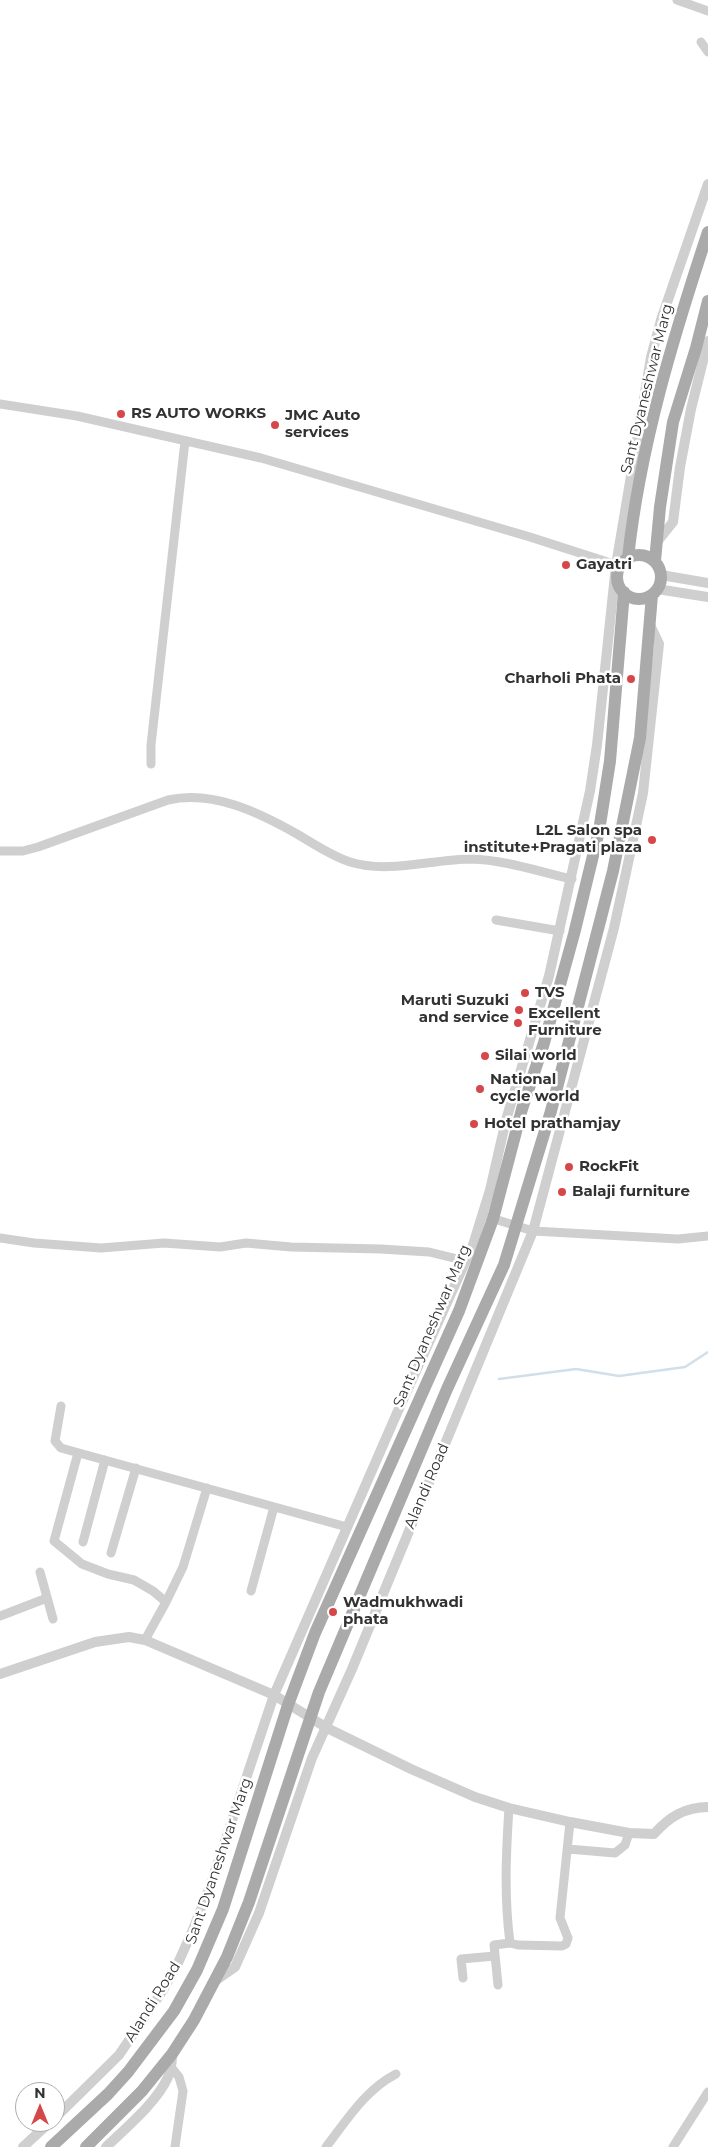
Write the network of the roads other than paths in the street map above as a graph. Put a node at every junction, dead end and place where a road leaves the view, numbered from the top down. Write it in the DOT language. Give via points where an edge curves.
graph roads {
  1 [pos="677,0"];
  2 [pos="708,11"];
  3 [pos="702,42"];
  4 [pos="708,52"];
  5 [pos="708,184"];
  6 [pos="708,232"];
  7 [pos="708,301"];
  8 [pos="708,341"];
  9 [pos="0,404"];
  10 [pos="185,441"];
  11 [pos="656,542"];
  12 [pos="655,561"];
  13 [pos="622,563"];
  14 [pos="661,575"];
  15 [pos="708,583"];
  16 [pos="624,592"];
  17 [pos="655,592"];
  18 [pos="708,597"];
  19 [pos="650,624"];
  20 [pos="151,764"];
  21 [pos="0,851"];
  22 [pos="572,879"];
  23 [pos="496,920"];
  24 [pos="560,932"];
  25 [pos="487,1217"];
  26 [pos="518,1222"];
  27 [pos="533,1231"];
  28 [pos="708,1236"];
  29 [pos="0,1238"];
  30 [pos="466,1261"];
  31 [pos="61,1406"];
  32 [pos="78,1453"];
  33 [pos="105,1460"];
  34 [pos="136,1468"];
  35 [pos="207,1488"];
  36 [pos="274,1507"];
  37 [pos="346,1527"];
  38 [pos="83,1542"];
  39 [pos="112,1553"];
  40 [pos="40,1572"];
  41 [pos="250,1591"];
  42 [pos="47,1598"];
  43 [pos="166,1602"];
  44 [pos="0,1616"];
  45 [pos="53,1619"];
  46 [pos="145,1640"];
  47 [pos="0,1674"];
  48 [pos="274,1695"];
  49 [pos="288,1705"];
  50 [pos="310,1718"];
  51 [pos="327,1728"];
  52 [pos="708,1807"];
  53 [pos="509,1808"];
  54 [pos="570,1822"];
  55 [pos="629,1833"];
  56 [pos="568,1849"];
  57 [pos="510,1943"];
  58 [pos="495,1956"];
  59 [pos="464,1978"];
  60 [pos="215,1982"];
  61 [pos="498,1985"];
  62 [pos="172,2054"];
  63 [pos="171,2068"];
  64 [pos="396,2074"];
  65 [pos="708,2092"];
  66 [pos="65,2108"];
  67 [pos="39,2132"];
  68 [pos="23,2147"];
  69 [pos="51,2147"];
  70 [pos="87,2147"];
  71 [pos="106,2147"];
  72 [pos="175,2147"];
  73 [pos="326,2147"];
  74 [pos="673,2147"];
  1 -- 2 [label="street"];
  3 -- 4 [label="street"];
  5 -- 13 [label="street, Alandi Road" via="651,357"];
  6 -- 13 [label="main road, Sant Dyaneshwar Marg" via="670,350"];
  7 -- 11 [label="main road" via="673,422"];
  8 -- 11 [label="street" via="691,408 673,522"];
  9 -- 10 [label="street" via="84,418"];
  10 -- 13 [label="street" via="261,458"];
  10 -- 20 [label="street"];
  11 -- 12 [label="main road"];
  12 -- 13 [label="main road" via="642,555"];
  12 -- 14 [label="main road"];
  13 -- 16 [label="main road, Sant Dyaneshwar Marg" via="617,575"];
  13 -- 22 [label="street, Alandi Road" via="598,746"];
  14 -- 15 [label="street"];
  14 -- 17 [label="main road"];
  16 -- 17 [label="main road" via="638,599"];
  16 -- 25 [label="main road, Sant Dyaneshwar Marg" via="610,762 599,831 544,1044"];
  17 -- 18 [label="street"];
  17 -- 19 [label="main road"];
  19 -- 26 [label="main road" via="640,738 613,871 551,1111"];
  19 -- 27 [label="street, Alandi Road" via="659,644 643,793 614,928"];
  21 -- 22 [label="street" via="38,847 168,800 200,797 237,806 352,863 389,866 483,860"];
  22 -- 24 [label="street, Alandi Road"];
  23 -- 24 [label="street"];
  24 -- 25 [label="street, Alandi Road" via="506,1120"];
  25 -- 26 [label="street"];
  25 -- 30 [label="street, Alandi Road"];
  25 -- 49 [label="main road, Sant Dyaneshwar Marg" via="459,1311 338,1578"];
  26 -- 27 [label="street"];
  26 -- 50 [label="main road" via="504,1265 447,1389"];
  27 -- 28 [label="street" via="678,1238"];
  27 -- 51 [label="street, Alandi Road"];
  29 -- 30 [label="street" via="101,1248 164,1243 220,1247 246,1243 381,1249 429,1252"];
  30 -- 37 [label="street, Alandi Road"];
  31 -- 32 [label="street" via="55,1442 61,1448"];
  32 -- 33 [label="street"];
  32 -- 43 [label="street" via="54,1541 82,1564 134,1580"];
  33 -- 34 [label="street"];
  33 -- 38 [label="street"];
  34 -- 35 [label="street"];
  34 -- 39 [label="street"];
  35 -- 36 [label="street"];
  35 -- 43 [label="street" via="182,1567"];
  36 -- 37 [label="street"];
  36 -- 41 [label="street"];
  37 -- 48 [label="street, Alandi Road"];
  40 -- 42 [label="street"];
  42 -- 44 [label="street"];
  42 -- 45 [label="street"];
  43 -- 46 [label="street"];
  46 -- 47 [label="street" via="128,1637 95,1642"];
  46 -- 48 [label="street"];
  48 -- 49 [label="street"];
  48 -- 66 [label="street, Alandi Road" via="205,1900 178,1963 119,2054"];
  49 -- 50 [label="street"];
  49 -- 69 [label="main road, Sant Dyaneshwar Marg" via="223,1909 185,1993 128,2072"];
  50 -- 51 [label="street"];
  50 -- 60 [label="main road" via="249,1902"];
  51 -- 53 [label="street" via="443,1783"];
  51 -- 60 [label="street, Alandi Road" via="312,1758 269,1888 240,1959 235,1967"];
  52 -- 55 [label="street" via="695,1808 672,1817 654,1834"];
  53 -- 54 [label="street"];
  53 -- 57 [label="street" via="505,1891"];
  54 -- 55 [label="street"];
  54 -- 56 [label="street"];
  55 -- 56 [label="street" via="625,1846 615,1853"];
  56 -- 57 [label="street" via="560,1918 568,1938 566,1944"];
  57 -- 58 [label="street" via="494,1945"];
  58 -- 59 [label="street" via="461,1959"];
  58 -- 61 [label="street"];
  60 -- 62 [label="main road"];
  62 -- 63 [label="street"];
  62 -- 70 [label="main road" via="142,2092"];
  63 -- 71 [label="street" via="154,2098"];
  63 -- 72 [label="street" via="179,2077 183,2091"];
  64 -- 73 [label="street" via="366,2095"];
  65 -- 74 [label="street"];
  67 -- 68 [label="street"];
}
